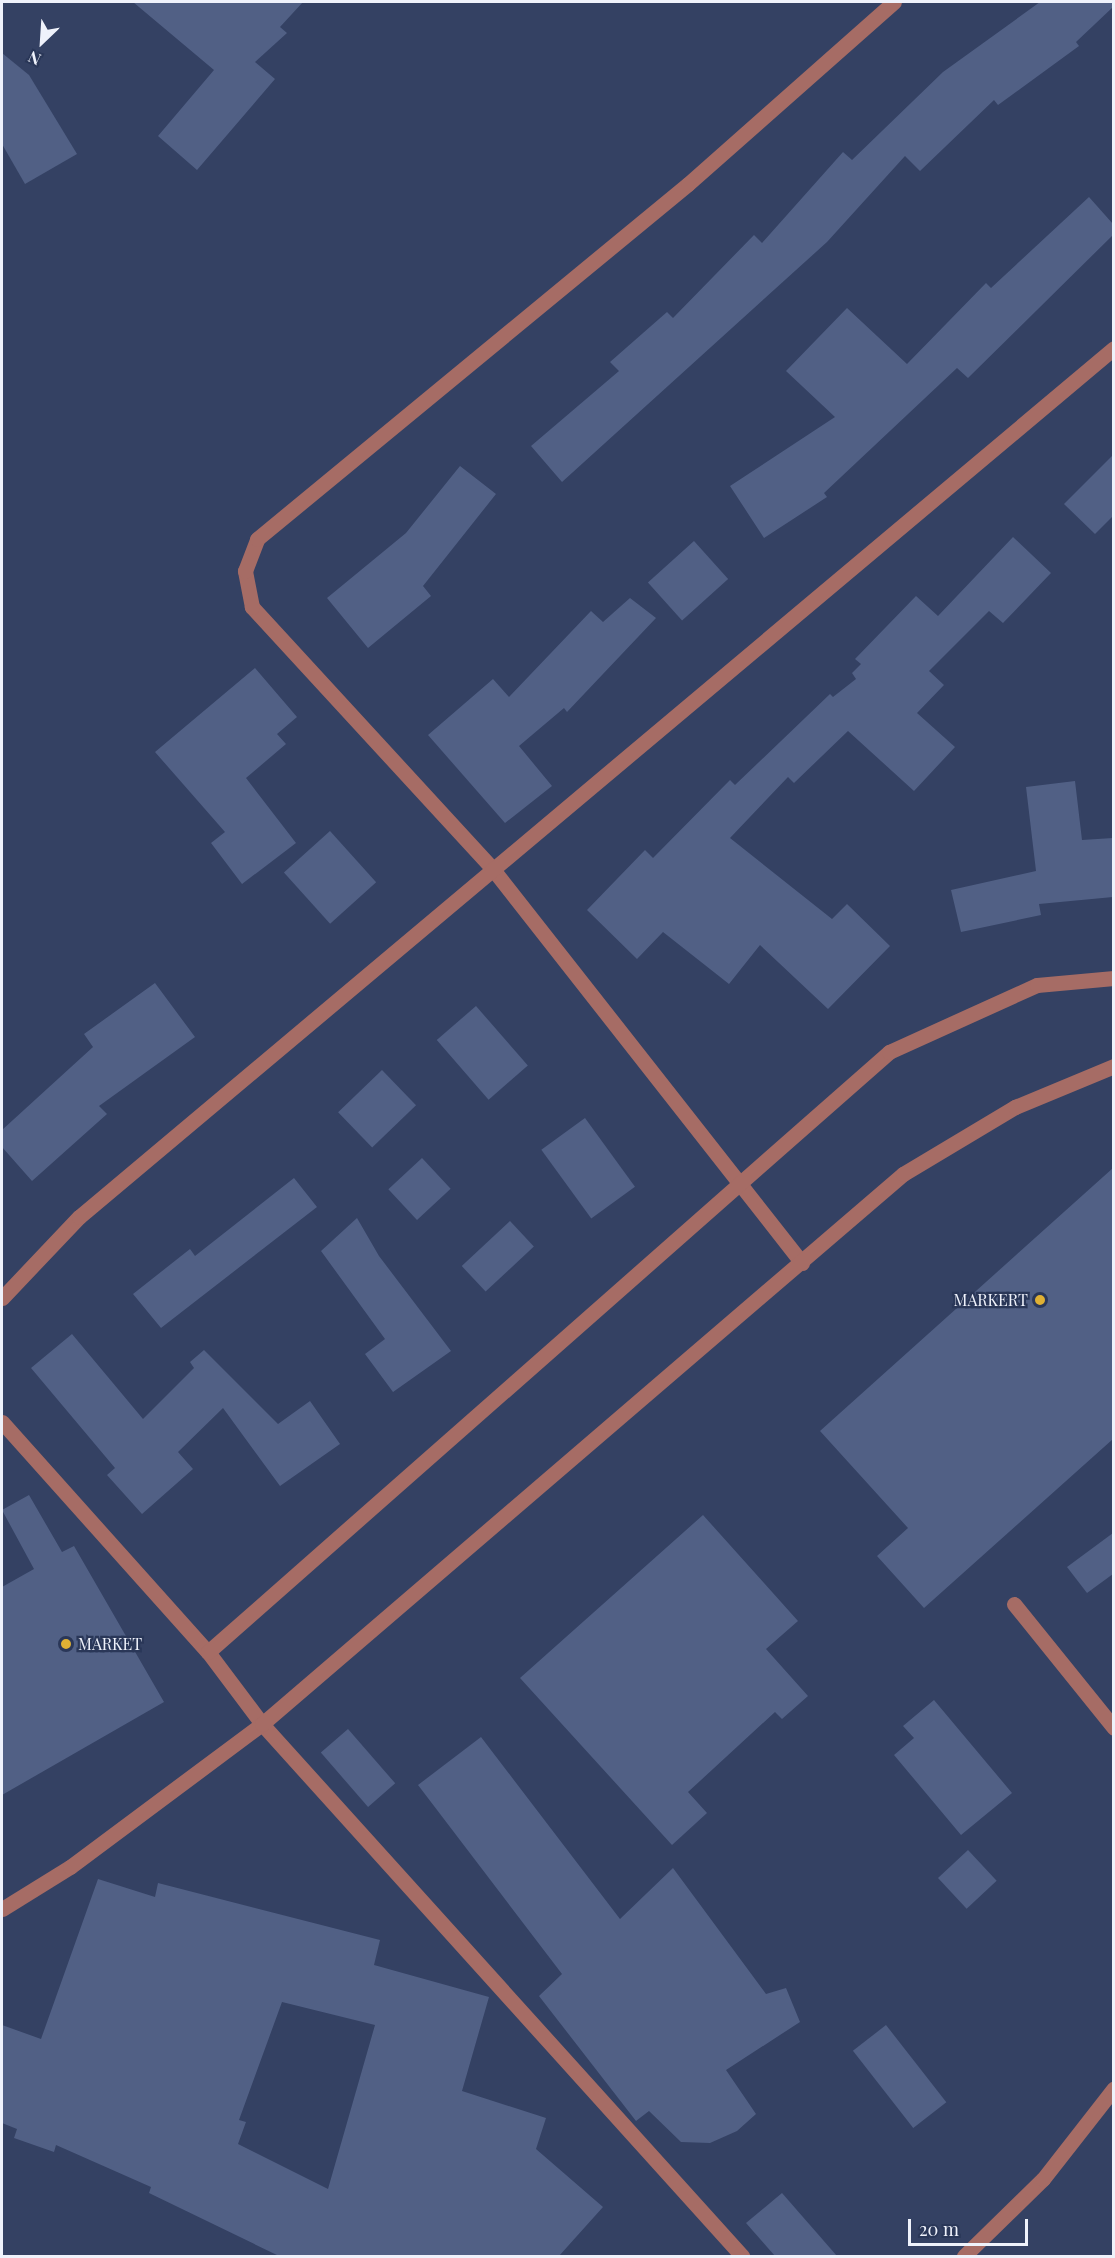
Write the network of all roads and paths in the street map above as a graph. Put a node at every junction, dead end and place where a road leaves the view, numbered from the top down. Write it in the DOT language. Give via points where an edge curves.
graph roads {
  1 [pos="894,2"];
  2 [pos="1113,348"];
  3 [pos="492,868"];
  4 [pos="1113,978"];
  5 [pos="1113,1066"];
  6 [pos="736,1184"];
  7 [pos="802,1263"];
  8 [pos="2,1298"];
  9 [pos="2,1422"];
  10 [pos="1014,1604"];
  11 [pos="208,1652"];
  12 [pos="262,1724"];
  13 [pos="1113,1728"];
  14 [pos="2,1909"];
  15 [pos="1113,2088"];
  16 [pos="742,2256"];
  17 [pos="964,2256"];
  1 -- 3 [label="street" via="688,184 257,539 245,571 252,607"];
  2 -- 3 [label="street"];
  3 -- 6 [label="street"];
  3 -- 8 [label="street" via="79,1217"];
  4 -- 6 [label="street" via="1037,985 889,1052"];
  5 -- 7 [label="street" via="1016,1107 903,1174"];
  6 -- 7 [label="street"];
  6 -- 11 [label="street"];
  7 -- 12 [label="street"];
  9 -- 11 [label="street"];
  10 -- 13 [label="street"];
  11 -- 12 [label="street"];
  12 -- 14 [label="street" via="70,1867"];
  12 -- 16 [label="street"];
  15 -- 17 [label="street" via="1043,2179"];
}
